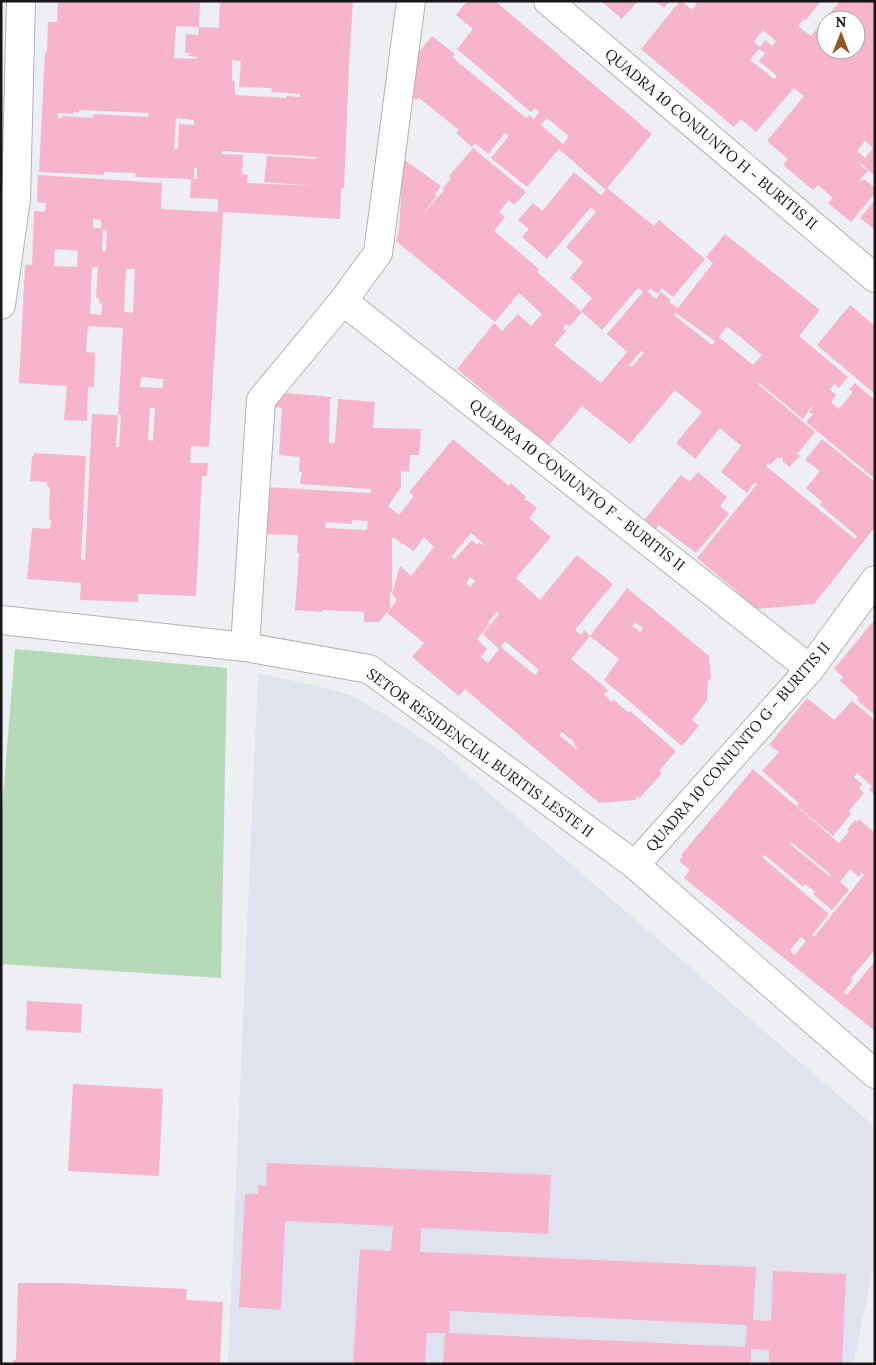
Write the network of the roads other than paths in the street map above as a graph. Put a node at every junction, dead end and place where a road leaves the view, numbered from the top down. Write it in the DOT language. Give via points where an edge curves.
graph roads {
  1 [pos="22,1"];
  2 [pos="411,1"];
  3 [pos="548,1"];
  4 [pos="8,198"];
  5 [pos="875,278"];
  6 [pos="343,301"];
  7 [pos="1,305"];
  8 [pos="875,580"];
  9 [pos="1,620"];
  10 [pos="244,647"];
  11 [pos="810,669"];
  12 [pos="635,865"];
  13 [pos="875,1074"];
  1 -- 4 [label="street"];
  2 -- 6 [label="street" via="378,253"];
  3 -- 5 [label="street, QUADRA 10 CONJUNTO H - BURITIS II"];
  4 -- 7 [label="street"];
  6 -- 10 [label="street" via="261,400"];
  6 -- 11 [label="street, QUADRA 10 CONJUNTO F - BURITIS II"];
  8 -- 11 [label="street, QUADRA 10 CONJUNTO G - BURITIS II"];
  9 -- 10 [label="street, SETOR RESIDENCIAL BURITIS LESTE II"];
  10 -- 12 [label="street, SETOR RESIDENCIAL BURITIS LESTE II" via="369,669"];
  11 -- 12 [label="street, QUADRA 10 CONJUNTO G - BURITIS II"];
  12 -- 13 [label="street, SETOR RESIDENCIAL BURITIS LESTE II"];
}
